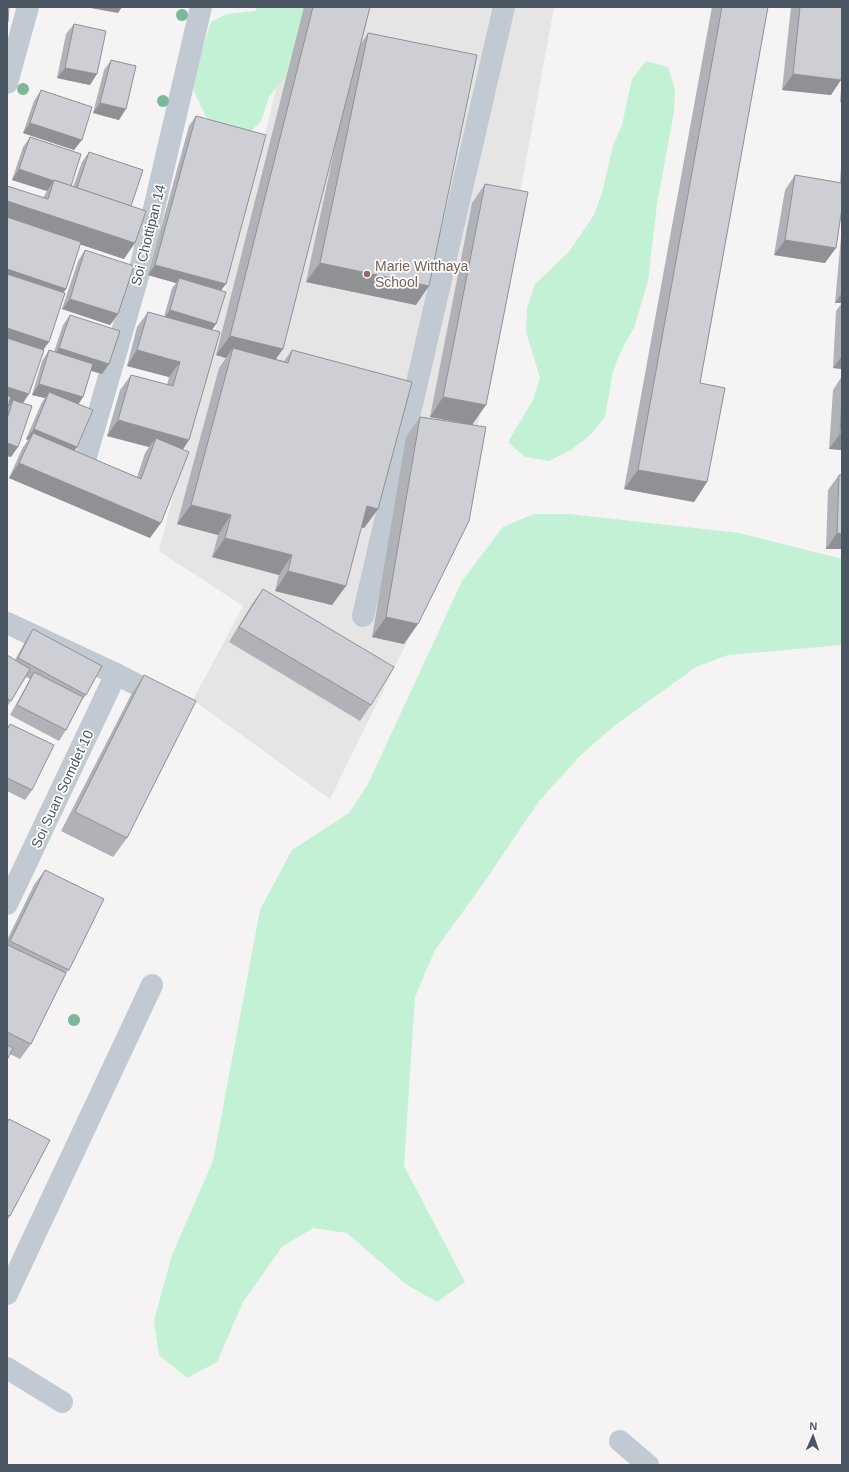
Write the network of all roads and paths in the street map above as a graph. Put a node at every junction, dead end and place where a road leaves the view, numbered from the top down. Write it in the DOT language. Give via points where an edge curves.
graph roads {
  1 [pos="28,7"];
  2 [pos="201,7"];
  3 [pos="504,7"];
  4 [pos="7,83"];
  5 [pos="85,460"];
  6 [pos="363,616"];
  7 [pos="7,623"];
  8 [pos="116,674"];
  9 [pos="181,707"];
  10 [pos="7,904"];
  11 [pos="152,985"];
  12 [pos="7,1294"];
  13 [pos="7,1368"];
  14 [pos="62,1402"];
  15 [pos="620,1441"];
  16 [pos="648,1465"];
  1 -- 4 [label="street"];
  2 -- 5 [label="street, Soi Chottipan 14" via="139,273"];
  3 -- 6 [label="street"];
  7 -- 8 [label="street"];
  8 -- 9 [label="street"];
  8 -- 10 [label="street, Soi Suan Somdet 10"];
  11 -- 12 [label="street"];
  13 -- 14 [label="street"];
  15 -- 16 [label="street"];
}
